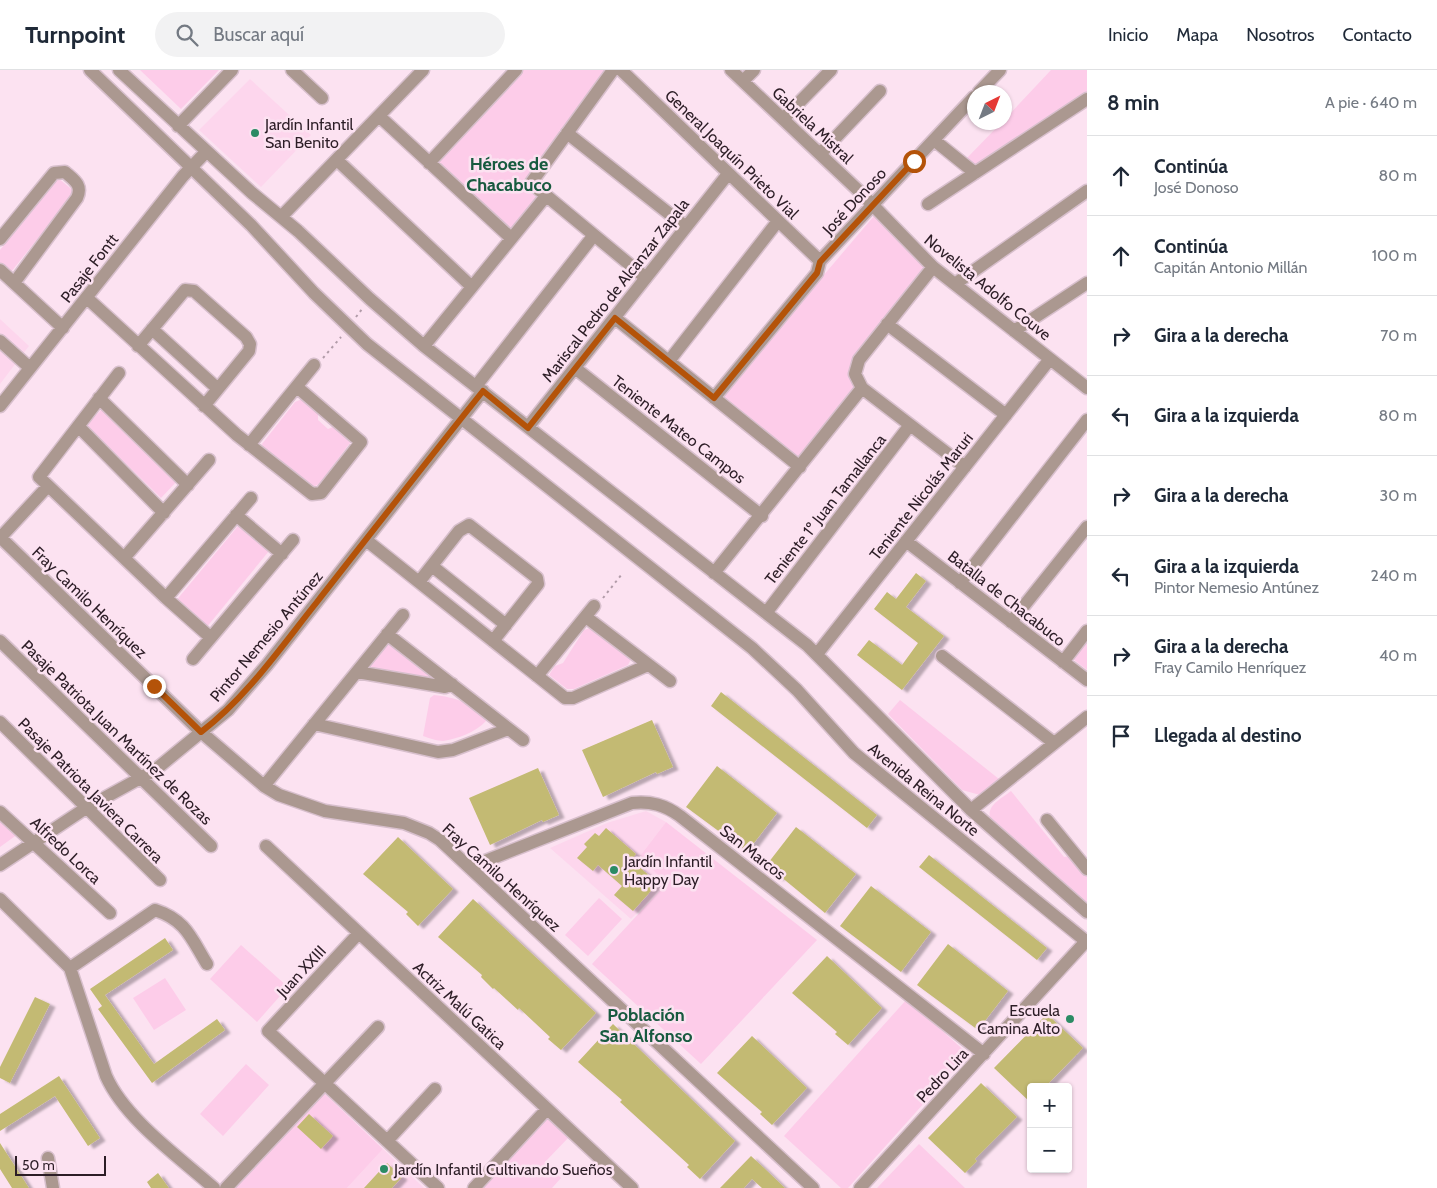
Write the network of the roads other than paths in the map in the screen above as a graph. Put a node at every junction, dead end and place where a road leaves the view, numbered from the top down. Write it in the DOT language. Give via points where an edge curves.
graph roads {
  1 [pos="90,70"];
  2 [pos="119,70"];
  3 [pos="232,70"];
  4 [pos="292,70"];
  5 [pos="423,70"];
  6 [pos="516,70"];
  7 [pos="613,70"];
  8 [pos="731,70"];
  9 [pos="754,70"];
  10 [pos="831,70"];
  11 [pos="1000,70"];
  12 [pos="630,73"];
  13 [pos="743,81"];
  14 [pos="986,85"];
  15 [pos="880,91"];
  16 [pos="322,98"];
  17 [pos="1087,99"];
  18 [pos="967,105"];
  19 [pos="379,116"];
  20 [pos="783,119"];
  21 [pos="178,126"];
  22 [pos="567,133"];
  23 [pos="934,140"];
  24 [pos="206,152"];
  25 [pos="820,154"];
  26 [pos="337,160"];
  27 [pos="428,163"];
  28 [pos="191,167"];
  29 [pos="975,173"];
  30 [pos="728,174"];
  31 [pos="1085,195"];
  32 [pos="546,196"];
  33 [pos="928,204"];
  34 [pos="873,206"];
  35 [pos="281,217"];
  36 [pos="778,221"];
  37 [pos="686,227"];
  38 [pos="594,235"];
  39 [pos="511,238"];
  40 [pos="0,239"];
  41 [pos="820,262"];
  42 [pos="933,267"];
  43 [pos="0,270"];
  44 [pos="646,278"];
  45 [pos="14,283"];
  46 [pos="1087,283"];
  47 [pos="955,284"];
  48 [pos="472,287"];
  49 [pos="87,298"];
  50 [pos="615,318"];
  51 [pos="887,324"];
  52 [pos="62,328"];
  53 [pos="152,329"];
  54 [pos="1014,331"];
  55 [pos="0,341"];
  56 [pos="138,346"];
  57 [pos="424,346"];
  58 [pos="1050,359"];
  59 [pos="669,361"];
  60 [pos="314,365"];
  61 [pos="30,368"];
  62 [pos="575,368"];
  63 [pos="119,373"];
  64 [pos="1086,386"];
  65 [pos="297,387"];
  66 [pos="479,388"];
  67 [pos="862,388"];
  68 [pos="218,389"];
  69 [pos="99,398"];
  70 [pos="714,398"];
  71 [pos="0,406"];
  72 [pos="204,406"];
  73 [pos="1006,415"];
  74 [pos="461,418"];
  75 [pos="1087,420"];
  76 [pos="910,425"];
  77 [pos="78,426"];
  78 [pos="528,428"];
  79 [pos="249,445"];
  80 [pos="209,460"];
  81 [pos="800,467"];
  82 [pos="965,467"];
  83 [pos="188,485"];
  84 [pos="48,486"];
  85 [pos="251,498"];
  86 [pos="164,513"];
  87 [pos="236,515"];
  88 [pos="762,516"];
  89 [pos="1087,526"];
  90 [pos="0,538"];
  91 [pos="293,540"];
  92 [pos="366,540"];
  93 [pos="906,541"];
  94 [pos="282,554"];
  95 [pos="124,558"];
  96 [pos="432,566"];
  97 [pos="714,573"];
  98 [pos="419,582"];
  99 [pos="960,583"];
  100 [pos="166,598"];
  101 [pos="766,613"];
  102 [pos="403,615"];
  103 [pos="1011,622"];
  104 [pos="506,625"];
  105 [pos="1087,631"];
  106 [pos="387,634"];
  107 [pos="210,637"];
  108 [pos="0,641"];
  109 [pos="493,641"];
  110 [pos="817,654"];
  111 [pos="942,656"];
  112 [pos="193,659"];
  113 [pos="1062,662"];
  114 [pos="648,665"];
  115 [pos="357,672"];
  116 [pos="537,676"];
  117 [pos="1087,680"];
  118 [pos="670,681"];
  119 [pos="452,684"];
  120 [pos="1087,717"];
  121 [pos="0,722"];
  122 [pos="314,724"];
  123 [pos="508,728"];
  124 [pos="201,732"];
  125 [pos="523,740"];
  126 [pos="1054,743"];
  127 [pos="142,778"];
  128 [pos="264,786"];
  129 [pos="86,808"];
  130 [pos="971,810"];
  131 [pos="0,812"];
  132 [pos="1047,820"];
  133 [pos="34,843"];
  134 [pos="211,846"];
  135 [pos="266,846"];
  136 [pos="0,865"];
  137 [pos="470,867"];
  138 [pos="1087,869"];
  139 [pos="160,880"];
  140 [pos="0,899"];
  141 [pos="110,912"];
  142 [pos="1087,912"];
  143 [pos="359,933"];
  144 [pos="1087,941"];
  145 [pos="207,964"];
  146 [pos="70,968"];
  147 [pos="378,1027"];
  148 [pos="984,1054"];
  149 [pos="325,1083"];
  150 [pos="435,1089"];
  151 [pos="547,1109"];
  152 [pos="386,1141"];
  153 [pos="48,1158"];
  154 [pos="54,1188"];
  155 [pos="214,1188"];
  156 [pos="226,1188"];
  157 [pos="438,1188"];
  158 [pos="474,1188"];
  159 [pos="632,1188"];
  160 [pos="813,1188"];
  161 [pos="860,1188"];
  1 -- 28 [label="street, Avenida Reina Norte"];
  2 -- 21 [label="street, Avenida Reina Norte"];
  3 -- 21 [label="street"];
  4 -- 16 [label="street"];
  5 -- 19 [label="street"];
  6 -- 27 [label="street"];
  7 -- 22 [label="street"];
  8 -- 13 [label="street, Gabriela Mistral"];
  9 -- 13 [label="street"];
  10 -- 20 [label="street"];
  11 -- 14 [label="street"];
  12 -- 30 [label="street, General Joaquín Prieto Vial"];
  13 -- 20 [label="street, Gabriela Mistral"];
  15 -- 25 [label="street"];
  17 -- 29 [label="street"];
  18 -- 23 [label="street, José Donoso"];
  19 -- 26 [label="street"];
  19 -- 27 [label="street"];
  20 -- 25 [label="street, Gabriela Mistral"];
  21 -- 24 [label="street, Avenida Reina Norte"];
  22 -- 32 [label="street" via="531,183"];
  22 -- 37 [label="street"];
  23 -- 29 [label="street"];
  23 -- 34 [label="street, José Donoso"];
  24 -- 28 [label="street, Pasaje Fontt"];
  24 -- 35 [label="street, Avenida Reina Norte"];
  25 -- 34 [label="street, Gabriela Mistral"];
  26 -- 35 [label="street"];
  26 -- 48 [label="street"];
  27 -- 39 [label="street"];
  28 -- 49 [label="street, Pasaje Fontt"];
  28 -- 74 [label="street, Avenida Reina Norte" via="367,344"];
  29 -- 33 [label="street"];
  30 -- 36 [label="street, General Joaquín Prieto Vial"];
  30 -- 37 [label="street, Mariscal Pedro de Alcanzar Zapala"];
  31 -- 47 [label="street"];
  32 -- 38 [label="street"];
  32 -- 39 [label="street"];
  34 -- 41 [label="street, José Donoso"];
  34 -- 42 [label="street, Novelista Adolfo Couve"];
  35 -- 57 [label="street, Avenida Reina Norte"];
  36 -- 41 [label="street, General Joaquín Prieto Vial"];
  36 -- 59 [label="street"];
  37 -- 44 [label="street, Mariscal Pedro de Alcanzar Zapala"];
  38 -- 44 [label="street"];
  38 -- 66 [label="street, Pintor Nemesio Antúnez"];
  39 -- 48 [label="street"];
  40 -- 45 [label="street" via="54,173 65,172 79,184 77,198"];
  41 -- 70 [label="street, José Donoso" via="817,273"];
  42 -- 47 [label="street, Novelista Adolfo Couve"];
  42 -- 51 [label="street"];
  43 -- 45 [label="street"];
  44 -- 50 [label="street, Mariscal Pedro de Alcanzar Zapala"];
  45 -- 52 [label="street"];
  46 -- 54 [label="street"];
  47 -- 54 [label="street, Novelista Adolfo Couve"];
  48 -- 57 [label="street"];
  49 -- 52 [label="street, Pasaje Fontt"];
  49 -- 56 [label="street"];
  50 -- 59 [label="street"];
  50 -- 62 [label="street, Mariscal Pedro de Alcanzar Zapala"];
  51 -- 67 [label="street" via="856,364 856,379"];
  51 -- 73 [label="street"];
  52 -- 61 [label="street, Pasaje Fontt"];
  53 -- 56 [label="street"];
  53 -- 68 [label="street"];
  53 -- 68 [label="street" via="185,290 194,291 246,337 249,351"];
  54 -- 58 [label="street, Novelista Adolfo Couve"];
  55 -- 61 [label="street"];
  56 -- 72 [label="street"];
  57 -- 66 [label="street, Avenida Reina Norte"];
  58 -- 64 [label="street, Novelista Adolfo Couve"];
  58 -- 73 [label="street, Teniente Nicolás Maruri"];
  59 -- 70 [label="street"];
  60 -- 65 [label="street"];
  61 -- 71 [label="street, Pasaje Fontt"];
  62 -- 78 [label="street, Mariscal Pedro de Alcanzar Zapala"];
  62 -- 88 [label="street, Teniente Mateo Campos"];
  63 -- 69 [label="street"];
  65 -- 79 [label="street"];
  65 -- 79 [label="street" via="361,442 321,493 312,494"];
  66 -- 74 [label="street, Pintor Nemesio Antúnez"];
  66 -- 78 [label="street, Avenida Reina Norte"];
  67 -- 76 [label="street"];
  67 -- 81 [label="street"];
  68 -- 72 [label="street"];
  69 -- 77 [label="street"];
  69 -- 83 [label="street"];
  70 -- 81 [label="street"];
  72 -- 79 [label="street"];
  73 -- 82 [label="street, Teniente Nicolás Maruri"];
  74 -- 92 [label="street, Pintor Nemesio Antúnez"];
  74 -- 144 [label="street, Avenida Reina Norte" via="752,648 798,690 854,753"];
  75 -- 99 [label="street"];
  76 -- 82 [label="street"];
  76 -- 101 [label="street, Teniente 1º Juan Tamallanca"];
  77 -- 84 [label="street" via="39,477"];
  77 -- 86 [label="street"];
  78 -- 97 [label="street, Avenida Reina Norte"];
  80 -- 83 [label="street"];
  81 -- 88 [label="street"];
  82 -- 93 [label="street, Teniente Nicolás Maruri"];
  83 -- 86 [label="street"];
  84 -- 90 [label="street"];
  84 -- 95 [label="street"];
  85 -- 87 [label="street"];
  86 -- 95 [label="street"];
  87 -- 94 [label="street"];
  87 -- 100 [label="street"];
  88 -- 97 [label="street"];
  89 -- 103 [label="street"];
  90 -- 124 [label="street, Fray Camilo Henríquez"];
  91 -- 94 [label="street"];
  92 -- 98 [label="street"];
  92 -- 124 [label="street, Pintor Nemesio Antúnez" via="252,683 228,710"];
  93 -- 99 [label="street, Batalla de Chacabuco"];
  93 -- 110 [label="street, Teniente Nicolás Maruri"];
  94 -- 107 [label="street"];
  95 -- 100 [label="street"];
  96 -- 98 [label="street"];
  96 -- 104 [label="street"];
  96 -- 104 [label="street" via="459,531 469,525 536,578 538,584"];
  97 -- 101 [label="street, Avenida Reina Norte"];
  98 -- 109 [label="street"];
  99 -- 103 [label="street, Batalla de Chacabuco"];
  100 -- 107 [label="street"];
  101 -- 110 [label="street, Avenida Reina Norte"];
  102 -- 106 [label="street"];
  103 -- 113 [label="street, Batalla de Chacabuco"];
  104 -- 109 [label="street"];
  105 -- 113 [label="street"];
  106 -- 115 [label="street"];
  106 -- 119 [label="street"];
  107 -- 112 [label="street"];
  108 -- 127 [label="street, Pasaje Patriota Juan Martínez de Rozas"];
  109 -- 116 [label="street"];
  110 -- 130 [label="street, Avenida Reina Norte"];
  111 -- 126 [label="street"];
  113 -- 117 [label="street, Batalla de Chacabuco"];
  114 -- 116 [label="street" via="573,698 566,698"];
  114 -- 116 [label="street" via="590,612"];
  114 -- 118 [label="street"];
  115 -- 119 [label="street" via="445,687"];
  115 -- 122 [label="street"];
  119 -- 123 [label="street"];
  120 -- 126 [label="street"];
  121 -- 129 [label="street, Pasaje Patriota Javiera Carrera"];
  122 -- 123 [label="street" via="438,752 454,750"];
  122 -- 128 [label="street"];
  123 -- 125 [label="street"];
  124 -- 127 [label="street, Pintor Nemesio Antúnez"];
  124 -- 128 [label="street, Fray Camilo Henríquez"];
  126 -- 130 [label="street"];
  127 -- 129 [label="street, Pintor Nemesio Antúnez"];
  127 -- 134 [label="street, Pasaje Patriota Juan Martínez de Rozas"];
  128 -- 137 [label="street, Fray Camilo Henríquez" via="279,795 325,811 417,827 440,840"];
  129 -- 133 [label="street, Pintor Nemesio Antúnez"];
  129 -- 139 [label="street, Pasaje Patriota Javiera Carrera"];
  130 -- 142 [label="street, Avenida Reina Norte"];
  131 -- 133 [label="street, Alfredo Lorca"];
  132 -- 138 [label="street"];
  133 -- 136 [label="street, Pintor Nemesio Antúnez"];
  133 -- 141 [label="street, Alfredo Lorca"];
  135 -- 143 [label="street, Actriz Malú Gatica"];
  137 -- 148 [label="street, San Marcos" via="632,803 666,807"];
  137 -- 160 [label="street, Fray Camilo Henríquez"];
  140 -- 146 [label="street"];
  143 -- 149 [label="street, Juan XXIII" via="268,1031"];
  143 -- 151 [label="street, Actriz Malú Gatica"];
  144 -- 148 [label="street, Pedro Lira"];
  145 -- 146 [label="street" via="183,924 172,915 155,910"];
  146 -- 155 [label="street" via="114,1094 129,1112"];
  147 -- 149 [label="street"];
  148 -- 161 [label="street, Pedro Lira"];
  149 -- 152 [label="street"];
  149 -- 156 [label="street"];
  150 -- 152 [label="street"];
  151 -- 158 [label="street"];
  151 -- 159 [label="street, Actriz Malú Gatica"];
  152 -- 157 [label="street"];
  153 -- 154 [label="street"];
}
